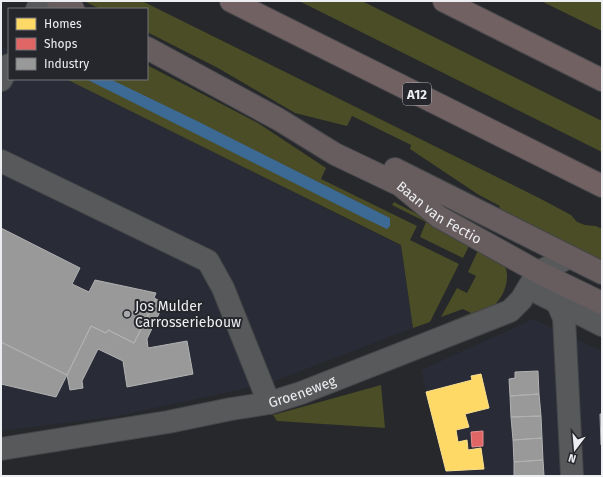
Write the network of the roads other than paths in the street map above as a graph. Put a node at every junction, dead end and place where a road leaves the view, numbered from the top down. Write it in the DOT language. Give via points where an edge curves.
graph roads {
  1 [pos="58,1"];
  2 [pos="231,1"];
  3 [pos="444,1"];
  4 [pos="71,8"];
  5 [pos="148,49"];
  6 [pos="8,67"];
  7 [pos="1,80"];
  8 [pos="602,80"];
  9 [pos="278,118"];
  10 [pos="1,161"];
  11 [pos="602,186"];
  12 [pos="570,257"];
  13 [pos="602,273"];
  14 [pos="534,280"];
  15 [pos="557,302"];
  16 [pos="602,303"];
  17 [pos="602,325"];
  18 [pos="269,403"];
  19 [pos="1,449"];
  20 [pos="572,476"];
  1 -- 4 [label="main road"];
  2 -- 11 [label="highway, A12"];
  3 -- 8 [label="highway"];
  5 -- 9 [label="main road, Baan van Fectio"];
  6 -- 7 [label="street"];
  9 -- 12 [label="main road, Baan van Fectio" via="351,147"];
  9 -- 14 [label="main road, Baan van Fectio" via="335,154 400,184 439,217"];
  10 -- 18 [label="street" via="208,261 223,288"];
  12 -- 13 [label="main road, Baan van Fectio"];
  12 -- 14 [label="street, Groeneweg"];
  14 -- 15 [label="street"];
  14 -- 16 [label="main road, Baan van Fectio"];
  14 -- 18 [label="street, Groeneweg" via="510,312"];
  15 -- 17 [label="street"];
  15 -- 20 [label="street" via="564,318"];
  18 -- 19 [label="street, Groeneweg"];
}
